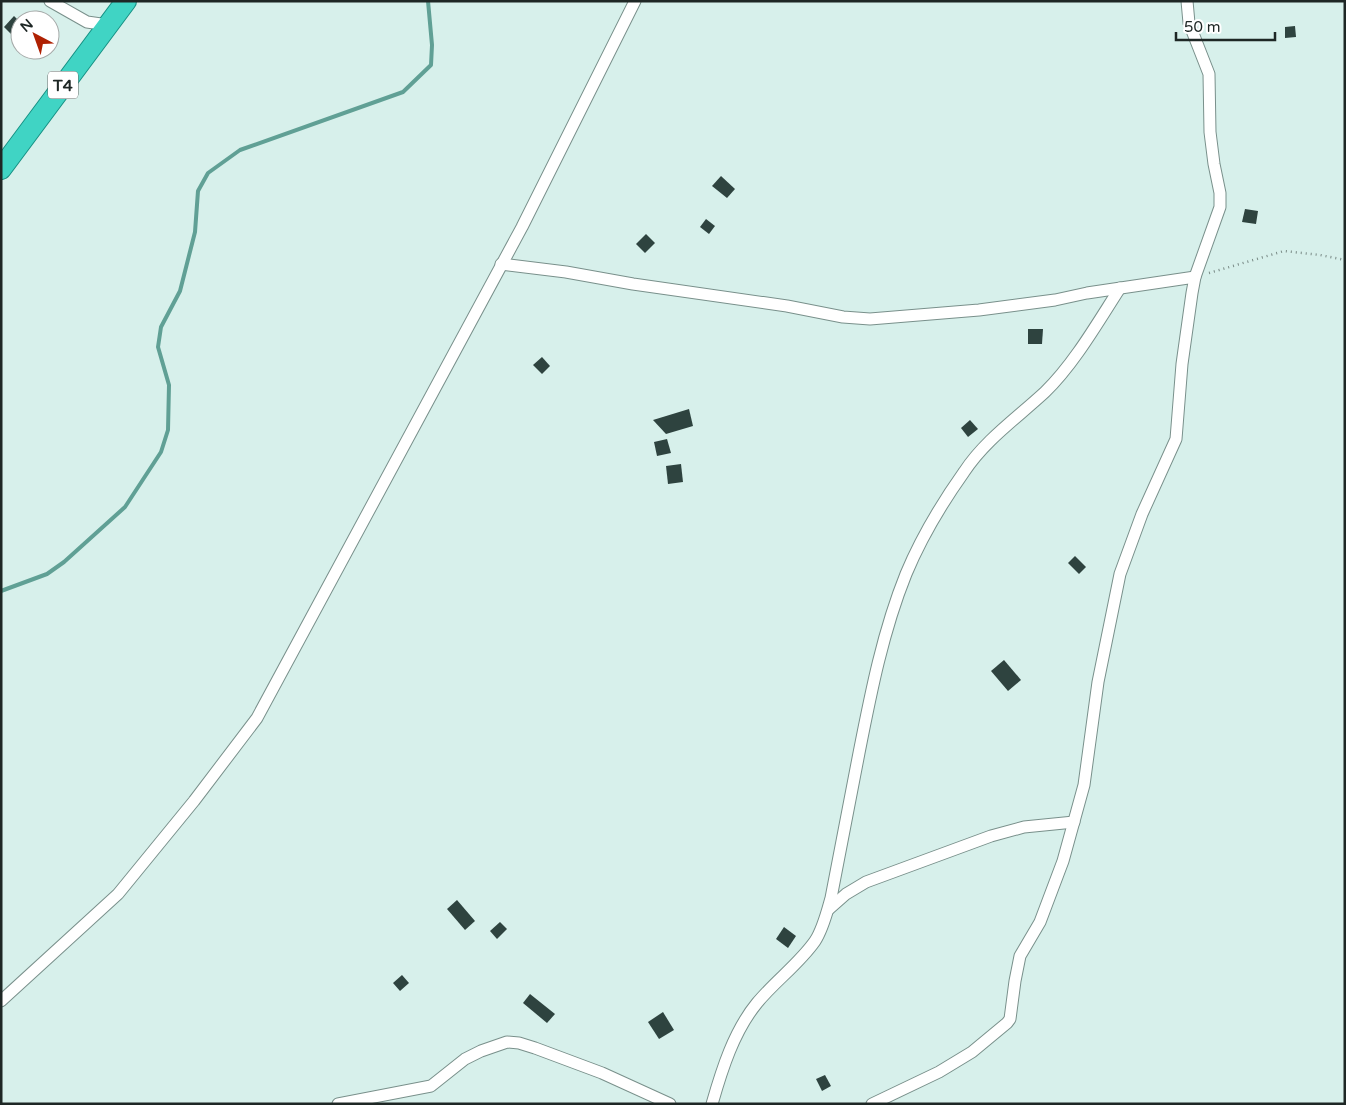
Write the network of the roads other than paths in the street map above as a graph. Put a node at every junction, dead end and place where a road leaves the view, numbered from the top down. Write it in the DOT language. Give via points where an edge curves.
graph roads {
  1 [pos="50,1"];
  2 [pos="126,1"];
  3 [pos="635,1"];
  4 [pos="1187,1"];
  5 [pos="108,25"];
  6 [pos="1,169"];
  7 [pos="501,264"];
  8 [pos="1195,277"];
  9 [pos="1120,288"];
  10 [pos="1074,822"];
  11 [pos="828,910"];
  12 [pos="1,1001"];
  13 [pos="338,1104"];
  14 [pos="670,1104"];
  15 [pos="712,1104"];
  16 [pos="872,1104"];
  1 -- 5 [label="street" via="87,22"];
  2 -- 5 [label="highway, T4"];
  3 -- 7 [label="street"];
  4 -- 8 [label="street" via="1190,23 1209,74 1210,132 1220,193 1220,207"];
  5 -- 6 [label="highway, T4"];
  7 -- 9 [label="street" via="788,306 842,317 979,310"];
  7 -- 12 [label="street" via="257,718 118,894"];
  8 -- 9 [label="street"];
  8 -- 10 [label="street" via="1182,364 1176,439 1142,514 1120,574 1098,682 1084,785"];
  9 -- 11 [label="street" via="1061,374 990,441 964,471 907,572 887,627 869,703"];
  10 -- 11 [label="street" via="1024,827 991,836 866,882"];
  10 -- 16 [label="street" via="1040,922 1020,956 1007,1024 948,1067"];
  11 -- 15 [label="street" via="816,940 756,1004 736,1036"];
  13 -- 14 [label="street" via="431,1086 465,1059 507,1042 519,1043 602,1073"];
}
